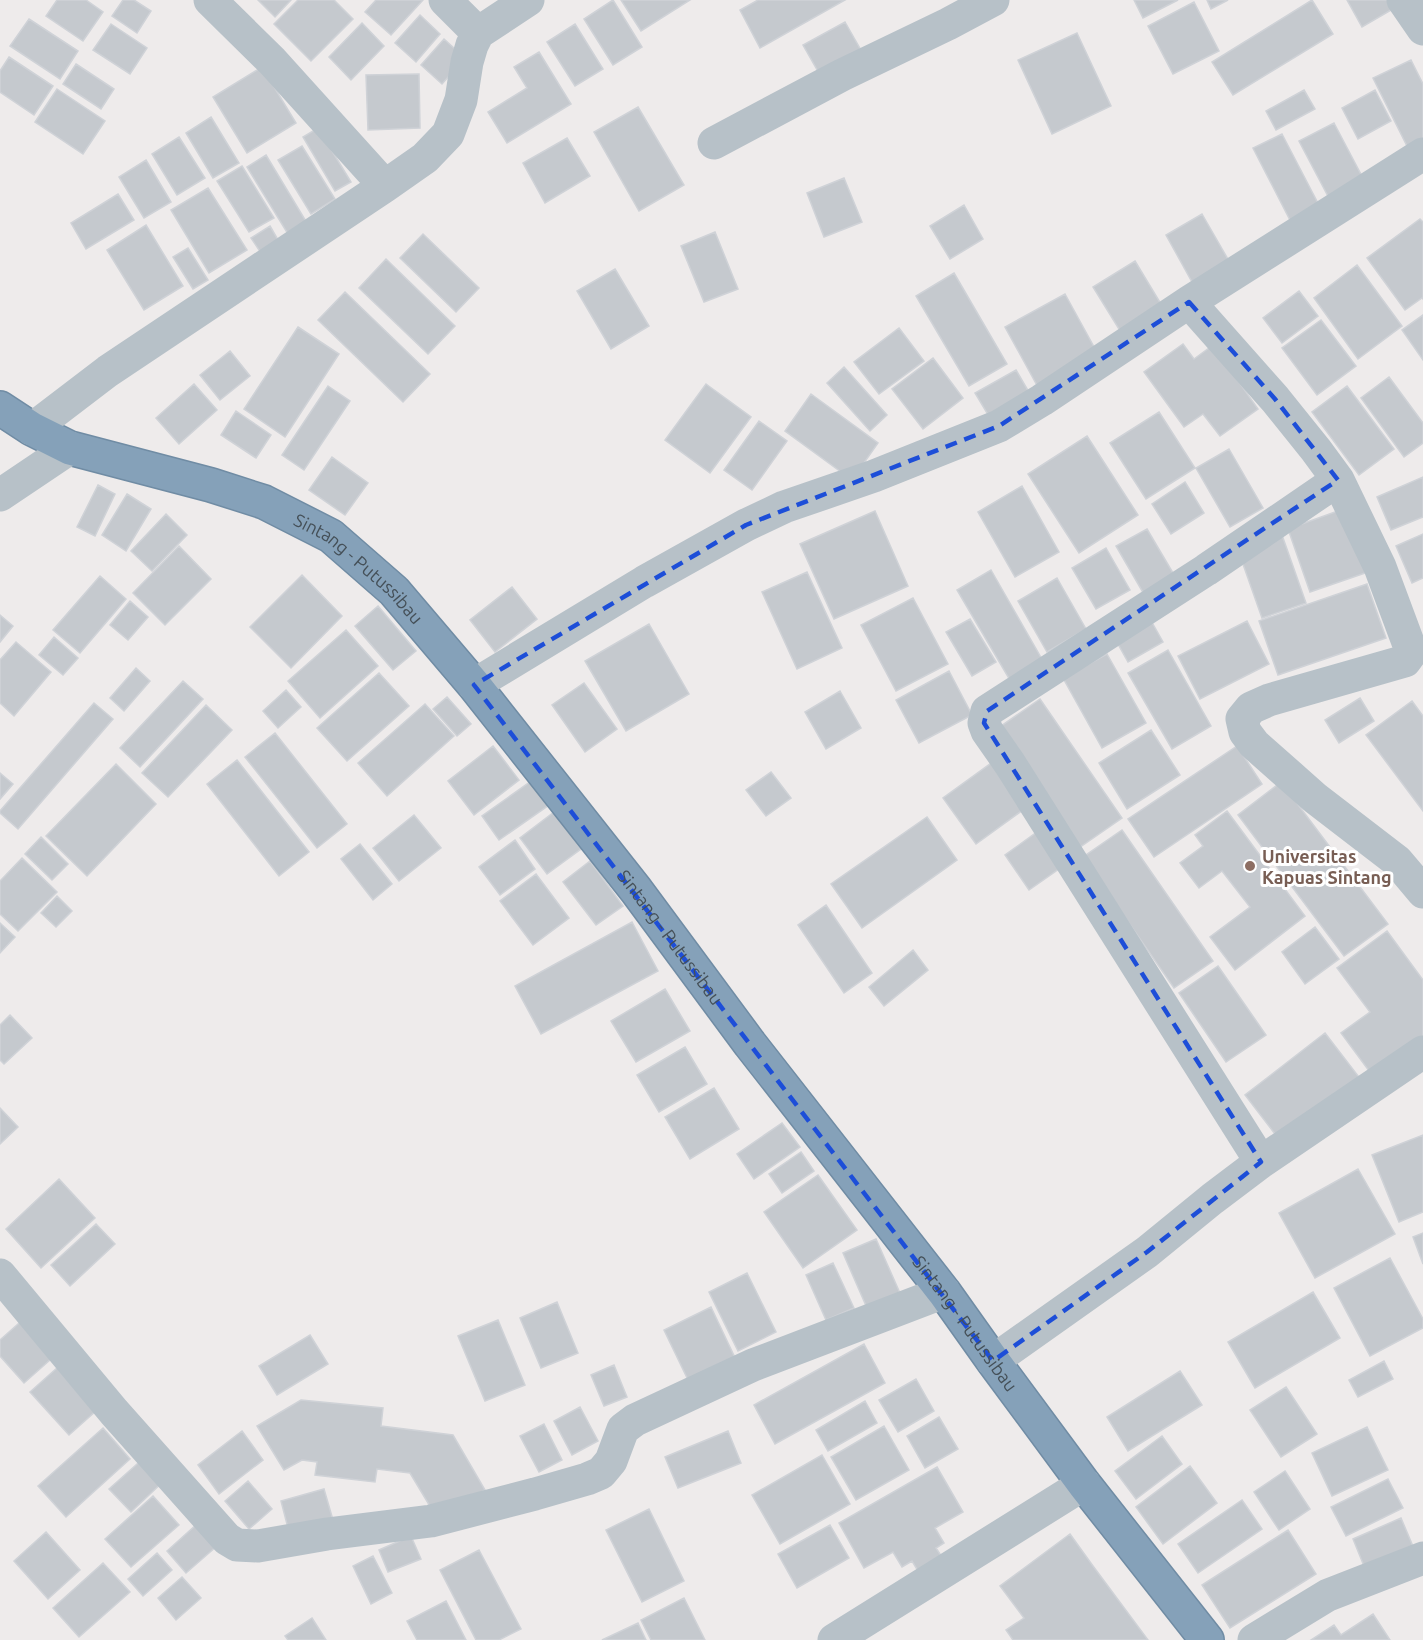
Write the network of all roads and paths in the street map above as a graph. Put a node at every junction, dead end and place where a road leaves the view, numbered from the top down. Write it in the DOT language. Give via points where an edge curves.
graph roads {
  1 [pos="210,0"];
  2 [pos="445,0"];
  3 [pos="528,0"];
  4 [pos="993,0"];
  5 [pos="1403,0"];
  6 [pos="942,12"];
  7 [pos="1423,29"];
  8 [pos="478,33"];
  9 [pos="714,143"];
  10 [pos="1423,154"];
  11 [pos="385,186"];
  12 [pos="1189,302"];
  13 [pos="0,408"];
  14 [pos="32,429"];
  15 [pos="70,448"];
  16 [pos="1338,480"];
  17 [pos="0,495"];
  18 [pos="474,685"];
  19 [pos="1423,892"];
  20 [pos="1423,1052"];
  21 [pos="1262,1162"];
  22 [pos="0,1275"];
  23 [pos="944,1292"];
  24 [pos="993,1361"];
  25 [pos="1084,1484"];
  26 [pos="1423,1558"];
  27 [pos="834,1640"];
  28 [pos="1207,1640"];
  29 [pos="1254,1640"];
  1 -- 11 [label="street" via="272,61"];
  2 -- 8 [label="street"];
  3 -- 8 [label="street"];
  4 -- 6 [label="street"];
  5 -- 7 [label="street"];
  6 -- 9 [label="street" via="842,75"];
  8 -- 11 [label="street" via="448,134 425,158"];
  10 -- 12 [label="street"];
  11 -- 14 [label="street" via="108,371"];
  12 -- 16 [label="street" via="1275,399"];
  12 -- 18 [label="street" via="999,426 746,525"];
  13 -- 14 [label="highway, Sintang - Putussibau"];
  14 -- 15 [label="highway, Sintang - Putussibau"];
  15 -- 17 [label="street"];
  15 -- 18 [label="highway, Sintang - Putussibau" via="264,502 331,536 394,591"];
  16 -- 19 [label="street" via="1380,567 1410,654 1405,661 1269,700 1251,708 1242,719 1254,744 1315,798 1397,861"];
  16 -- 21 [label="street" via="987,711 984,723"];
  18 -- 23 [label="highway, Sintang - Putussibau"];
  20 -- 21 [label="street"];
  21 -- 24 [label="street" via="1147,1252"];
  22 -- 23 [label="street" via="227,1539 245,1547 431,1521 587,1479 601,1473 611,1461 623,1429 635,1419 753,1365"];
  23 -- 24 [label="highway, Sintang - Putussibau"];
  24 -- 25 [label="highway, Sintang - Putussibau"];
  25 -- 27 [label="street"];
  25 -- 28 [label="highway, Sintang - Putussibau"];
  26 -- 29 [label="street" via="1328,1595"];
}
